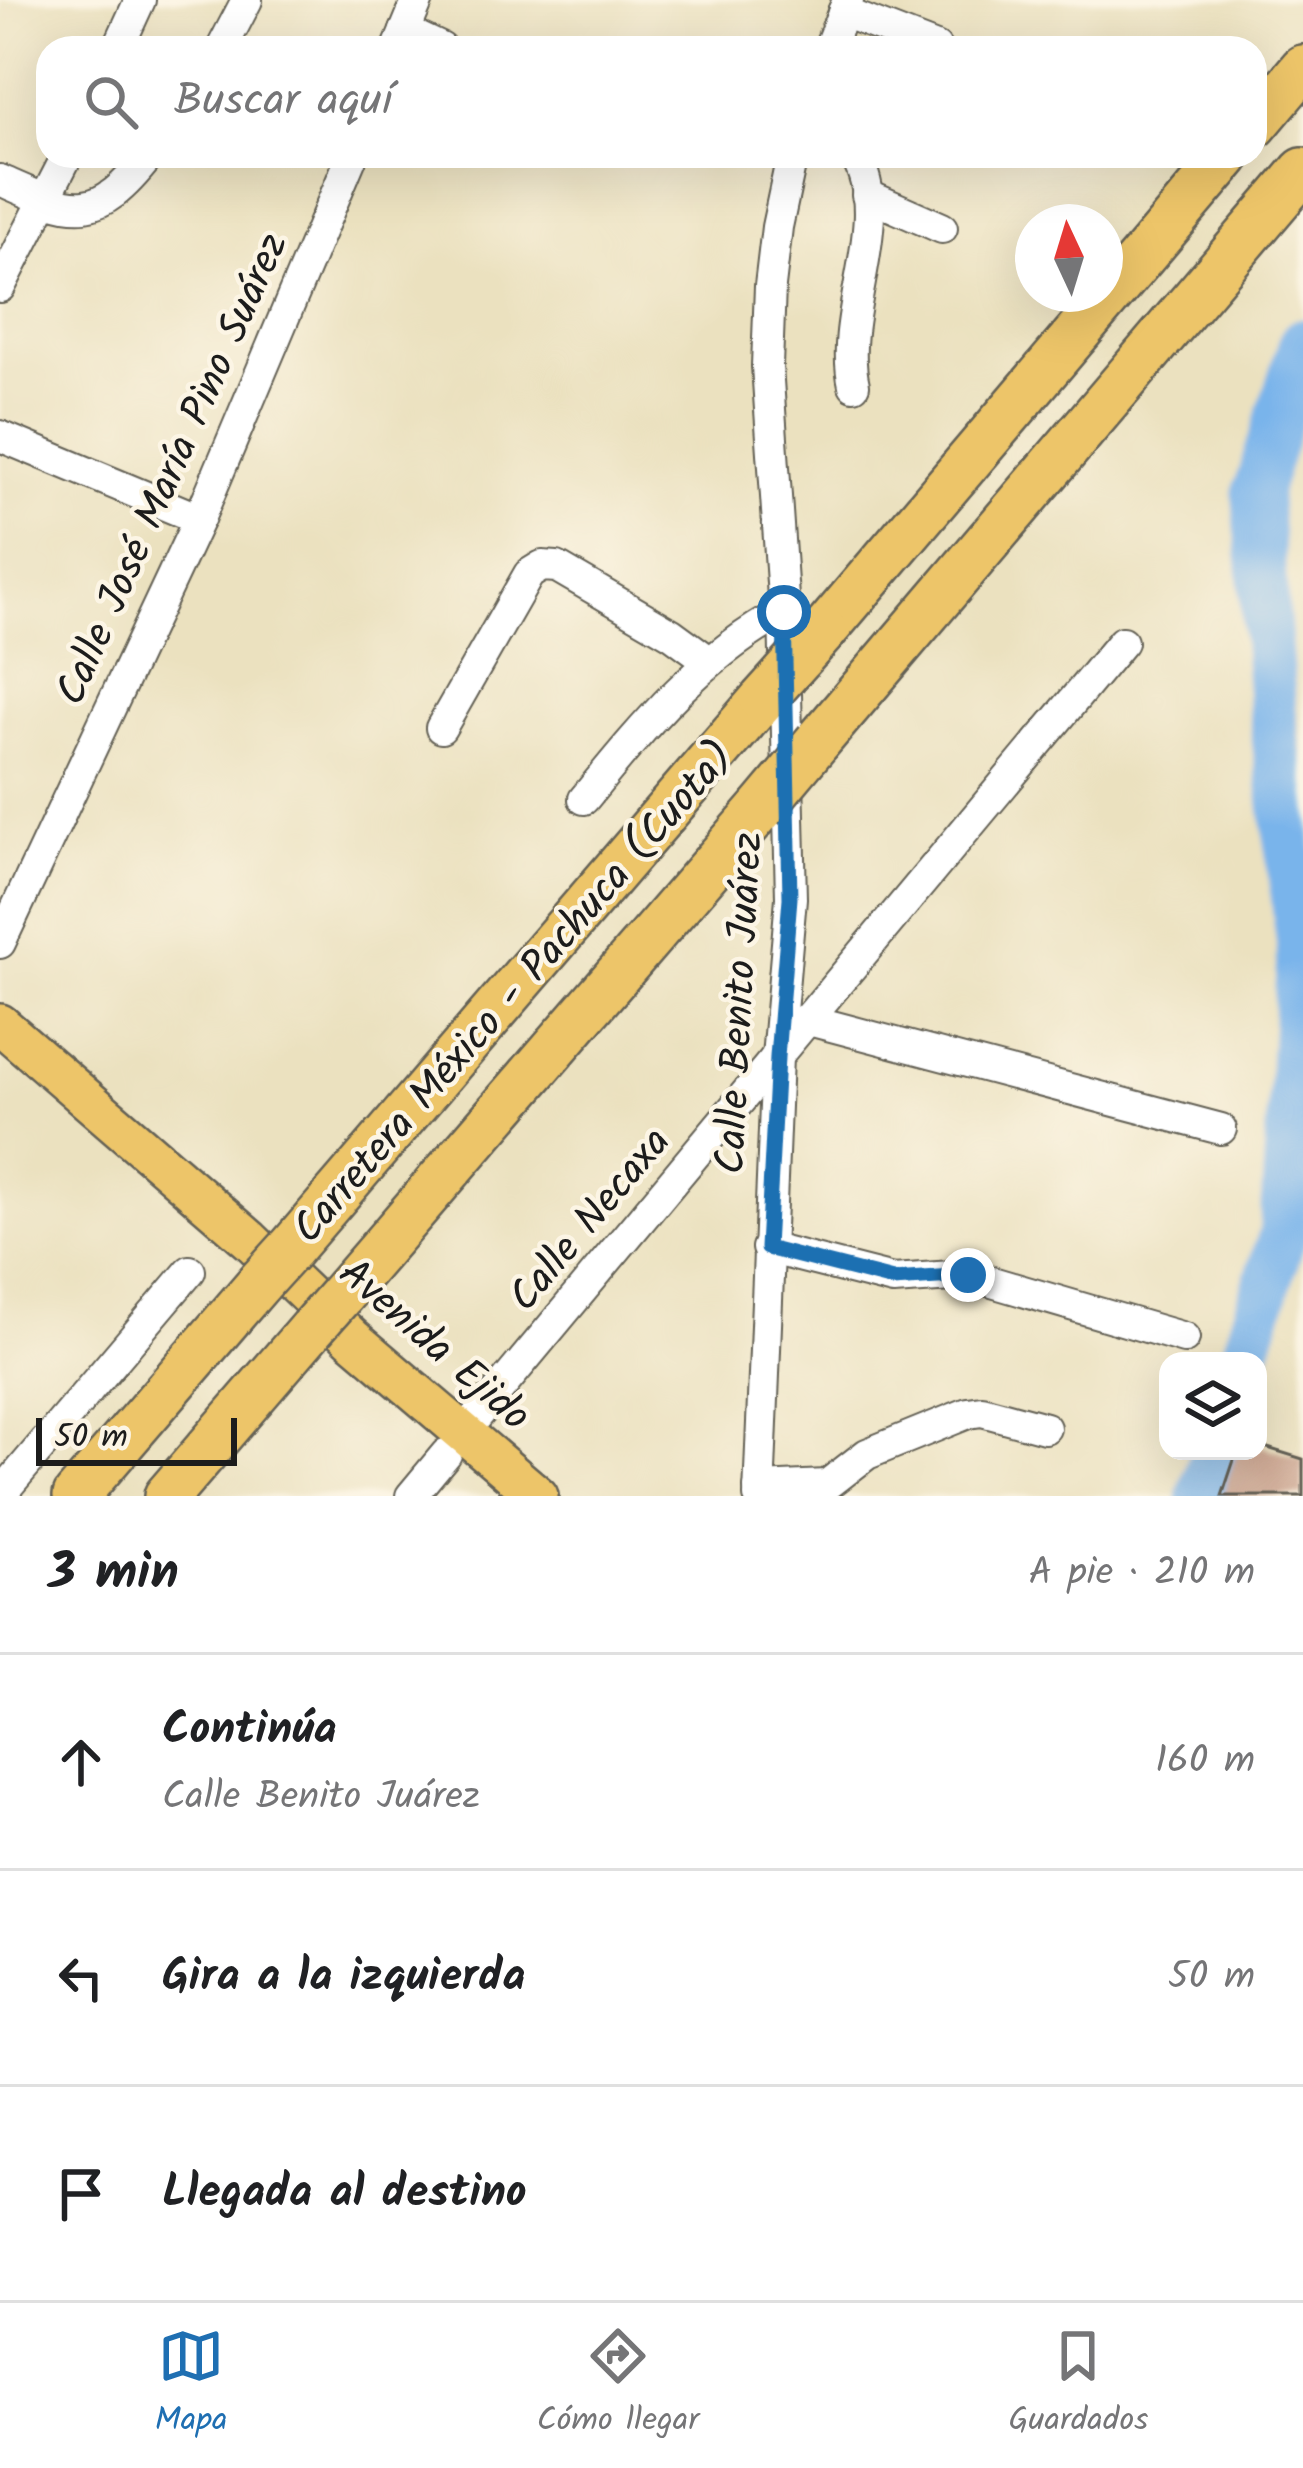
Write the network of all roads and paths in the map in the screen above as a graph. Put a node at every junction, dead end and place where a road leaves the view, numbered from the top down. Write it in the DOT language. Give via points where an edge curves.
graph roads {
  1 [pos="140,0"];
  2 [pos="247,0"];
  3 [pos="418,0"];
  4 [pos="846,6"];
  5 [pos="124,36"];
  6 [pos="228,36"];
  7 [pos="403,36"];
  8 [pos="834,36"];
  9 [pos="910,36"];
  10 [pos="1303,68"];
  11 [pos="1267,110"];
  12 [pos="61,168"];
  13 [pos="137,168"];
  14 [pos="347,168"];
  15 [pos="790,168"];
  16 [pos="862,168"];
  17 [pos="1217,168"];
  18 [pos="1303,171"];
  19 [pos="0,180"];
  20 [pos="868,195"];
  21 [pos="46,200"];
  22 [pos="942,228"];
  23 [pos="0,287"];
  24 [pos="854,385"];
  25 [pos="0,436"];
  26 [pos="199,519"];
  27 [pos="804,622"];
  28 [pos="1122,642"];
  29 [pos="709,661"];
  30 [pos="441,728"];
  31 [pos="584,799"];
  32 [pos="0,943"];
  33 [pos="805,1019"];
  34 [pos="0,1024"];
  35 [pos="777,1057"];
  36 [pos="1221,1130"];
  37 [pos="767,1248"];
  38 [pos="190,1271"];
  39 [pos="1184,1338"];
  40 [pos="1045,1427"];
  41 [pos="455,1444"];
  42 [pos="759,1492"];
  43 [pos="0,1495"];
  44 [pos="76,1496"];
  45 [pos="167,1496"];
  46 [pos="411,1496"];
  47 [pos="538,1496"];
  1 -- 5 [label="street"];
  2 -- 6 [label="street"];
  3 -- 7 [label="street"];
  4 -- 8 [label="street"];
  4 -- 9 [label="street"];
  10 -- 11 [label="highway"];
  12 -- 21 [label="street"];
  13 -- 21 [label="street" via="101,203 74,208"];
  14 -- 26 [label="street, Calle José María Pino Suárez"];
  15 -- 27 [label="street, Calle Benito Juárez" via="770,286 767,366"];
  16 -- 20 [label="street"];
  17 -- 27 [label="highway, Carretera México - Pachuca (Cuota)"];
  18 -- 45 [label="highway, Carretera México - Pachuca (Cuota), bridge"];
  19 -- 21 [label="street"];
  20 -- 22 [label="street"];
  20 -- 24 [label="street" via="849,343"];
  21 -- 23 [label="street"];
  25 -- 26 [label="street"];
  26 -- 32 [label="street, Calle José María Pino Suárez"];
  27 -- 29 [label="street" via="751,629"];
  27 -- 35 [label="street, Calle Benito Juárez"];
  27 -- 44 [label="highway, Carretera México - Pachuca (Cuota), bridge" via="762,700"];
  28 -- 33 [label="street, Calle Necaxa"];
  29 -- 30 [label="street" via="576,578 542,566"];
  29 -- 31 [label="street"];
  33 -- 35 [label="street, Calle Necaxa"];
  33 -- 36 [label="street"];
  34 -- 41 [label="main road, Avenida Ejido" via="250,1240"];
  35 -- 37 [label="street, Calle Benito Juárez"];
  35 -- 41 [label="street, Calle Necaxa"];
  37 -- 39 [label="street" via="893,1280 968,1275"];
  37 -- 42 [label="street, Calle Benito Juárez"];
  38 -- 43 [label="street"];
  40 -- 42 [label="street" via="968,1413 866,1454 826,1486"];
  41 -- 46 [label="street, Calle Necaxa"];
  41 -- 47 [label="main road, Avenida Ejido"];
}
